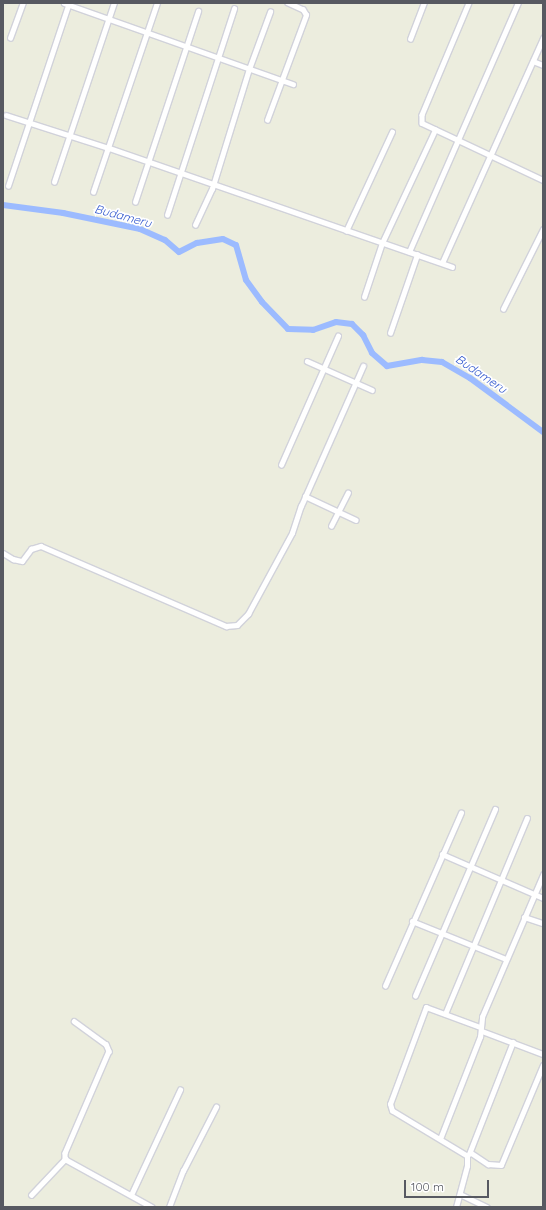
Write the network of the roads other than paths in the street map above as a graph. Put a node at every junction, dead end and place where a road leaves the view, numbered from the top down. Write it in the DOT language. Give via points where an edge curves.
graph roads {
  1 [pos="23,3"];
  2 [pos="114,3"];
  3 [pos="157,3"];
  4 [pos="288,3"];
  5 [pos="424,3"];
  6 [pos="470,3"];
  7 [pos="518,3"];
  8 [pos="67,4"];
  9 [pos="234,9"];
  10 [pos="198,11"];
  11 [pos="270,12"];
  12 [pos="108,18"];
  13 [pos="146,32"];
  14 [pos="10,38"];
  15 [pos="543,38"];
  16 [pos="410,39"];
  17 [pos="185,47"];
  18 [pos="216,58"];
  19 [pos="533,61"];
  20 [pos="543,65"];
  21 [pos="248,69"];
  22 [pos="281,80"];
  23 [pos="294,84"];
  24 [pos="6,115"];
  25 [pos="268,120"];
  26 [pos="30,122"];
  27 [pos="435,130"];
  28 [pos="392,132"];
  29 [pos="69,135"];
  30 [pos="458,140"];
  31 [pos="109,148"];
  32 [pos="491,156"];
  33 [pos="148,162"];
  34 [pos="179,174"];
  35 [pos="543,180"];
  36 [pos="54,182"];
  37 [pos="213,185"];
  38 [pos="8,186"];
  39 [pos="93,192"];
  40 [pos="135,202"];
  41 [pos="167,215"];
  42 [pos="195,225"];
  43 [pos="543,229"];
  44 [pos="346,231"];
  45 [pos="382,243"];
  46 [pos="409,252"];
  47 [pos="417,255"];
  48 [pos="442,263"];
  49 [pos="452,267"];
  50 [pos="364,297"];
  51 [pos="503,309"];
  52 [pos="390,333"];
  53 [pos="338,336"];
  54 [pos="306,361"];
  55 [pos="364,366"];
  56 [pos="323,368"];
  57 [pos="356,383"];
  58 [pos="372,390"];
  59 [pos="281,465"];
  60 [pos="348,493"];
  61 [pos="305,496"];
  62 [pos="338,511"];
  63 [pos="356,520"];
  64 [pos="331,526"];
  65 [pos="3,553"];
  66 [pos="495,809"];
  67 [pos="460,813"];
  68 [pos="527,818"];
  69 [pos="442,854"];
  70 [pos="470,866"];
  71 [pos="543,874"];
  72 [pos="502,880"];
  73 [pos="534,894"];
  74 [pos="543,898"];
  75 [pos="524,917"];
  76 [pos="412,921"];
  77 [pos="543,923"];
  78 [pos="442,934"];
  79 [pos="473,946"];
  80 [pos="506,959"];
  81 [pos="385,986"];
  82 [pos="415,996"];
  83 [pos="445,1014"];
  84 [pos="74,1021"];
  85 [pos="481,1029"];
  86 [pos="512,1042"];
  87 [pos="543,1054"];
  88 [pos="543,1065"];
  89 [pos="180,1090"];
  90 [pos="216,1107"];
  91 [pos="440,1139"];
  92 [pos="468,1154"];
  93 [pos="65,1159"];
  94 [pos="460,1194"];
  95 [pos="31,1195"];
  96 [pos="131,1195"];
  97 [pos="152,1207"];
  98 [pos="169,1207"];
  99 [pos="456,1207"];
  100 [pos="487,1207"];
  1 -- 14 [label="street"];
  2 -- 12 [label="street"];
  3 -- 13 [label="street"];
  4 -- 22 [label="street" via="303,10 306,15"];
  5 -- 16 [label="street"];
  6 -- 27 [label="street" via="422,115 422,123"];
  7 -- 30 [label="street"];
  8 -- 12 [label="street"];
  8 -- 26 [label="street"];
  9 -- 18 [label="street"];
  10 -- 17 [label="street"];
  11 -- 21 [label="street"];
  12 -- 13 [label="street"];
  12 -- 29 [label="street"];
  13 -- 17 [label="street"];
  13 -- 31 [label="street"];
  15 -- 19 [label="street"];
  17 -- 18 [label="street"];
  17 -- 33 [label="street"];
  18 -- 21 [label="street"];
  18 -- 34 [label="street"];
  19 -- 20 [label="street"];
  19 -- 32 [label="street"];
  21 -- 22 [label="street"];
  21 -- 37 [label="street"];
  22 -- 23 [label="street"];
  22 -- 25 [label="street"];
  24 -- 26 [label="street"];
  26 -- 29 [label="street"];
  26 -- 38 [label="street"];
  27 -- 30 [label="street"];
  27 -- 45 [label="street"];
  28 -- 44 [label="street"];
  29 -- 31 [label="street"];
  29 -- 36 [label="street"];
  30 -- 32 [label="street"];
  30 -- 46 [label="street"];
  31 -- 33 [label="street"];
  31 -- 39 [label="street"];
  32 -- 35 [label="street"];
  32 -- 48 [label="street"];
  33 -- 34 [label="street"];
  33 -- 40 [label="street"];
  34 -- 37 [label="street"];
  34 -- 41 [label="street"];
  37 -- 42 [label="street"];
  37 -- 44 [label="street"];
  43 -- 51 [label="street"];
  44 -- 45 [label="street"];
  45 -- 46 [label="street"];
  45 -- 50 [label="street"];
  46 -- 47 [label="street"];
  47 -- 48 [label="street"];
  47 -- 52 [label="street"];
  48 -- 49 [label="street"];
  53 -- 56 [label="street"];
  54 -- 56 [label="street"];
  55 -- 57 [label="street"];
  56 -- 57 [label="street"];
  56 -- 59 [label="street"];
  57 -- 58 [label="street"];
  57 -- 61 [label="street"];
  60 -- 62 [label="street"];
  61 -- 62 [label="street"];
  61 -- 65 [label="street" via="292,534 248,614 242,622 232,627 41,546 31,549 22,561"];
  62 -- 63 [label="street"];
  62 -- 64 [label="street"];
  66 -- 70 [label="street"];
  67 -- 69 [label="street"];
  68 -- 72 [label="street"];
  69 -- 70 [label="street"];
  69 -- 76 [label="street"];
  70 -- 72 [label="street"];
  70 -- 78 [label="street"];
  71 -- 73 [label="street"];
  72 -- 73 [label="street"];
  72 -- 79 [label="street"];
  73 -- 74 [label="street"];
  73 -- 75 [label="street"];
  75 -- 77 [label="street"];
  75 -- 80 [label="street"];
  76 -- 78 [label="street"];
  76 -- 81 [label="street"];
  78 -- 79 [label="street"];
  78 -- 82 [label="street"];
  79 -- 80 [label="street"];
  79 -- 83 [label="street"];
  80 -- 85 [label="street"];
  83 -- 85 [label="street"];
  83 -- 91 [label="street" via="433,1008 424,1010 390,1104 392,1111"];
  84 -- 93 [label="street" via="106,1044 109,1051 65,1153"];
  85 -- 86 [label="street"];
  85 -- 91 [label="street"];
  86 -- 87 [label="street"];
  86 -- 92 [label="street"];
  88 -- 92 [label="street" via="501,1165 488,1164"];
  89 -- 96 [label="street"];
  90 -- 98 [label="street" via="183,1170"];
  91 -- 92 [label="street"];
  92 -- 94 [label="street"];
  93 -- 95 [label="street"];
  93 -- 96 [label="street"];
  94 -- 99 [label="street"];
  94 -- 100 [label="street"];
  96 -- 97 [label="street"];
}
